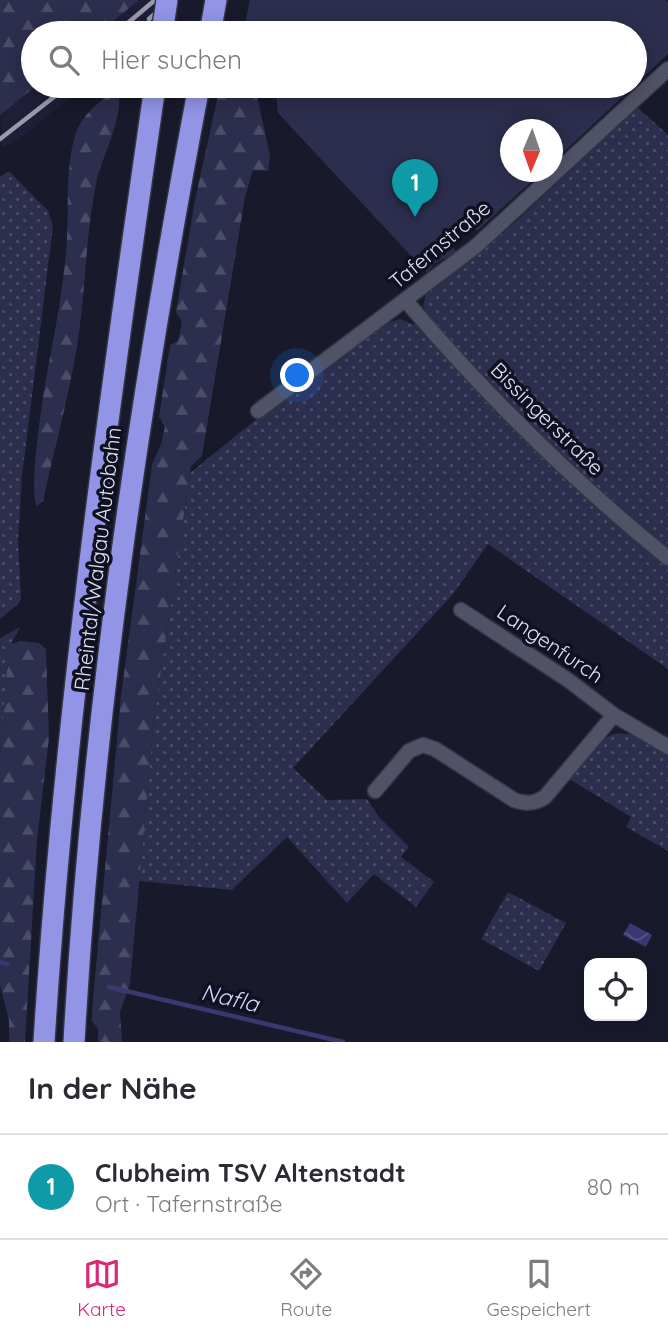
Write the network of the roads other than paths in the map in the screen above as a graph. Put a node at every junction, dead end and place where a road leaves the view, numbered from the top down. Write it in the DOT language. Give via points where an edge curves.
graph roads {
  1 [pos="167,0"];
  2 [pos="216,0"];
  3 [pos="164,21"];
  4 [pos="212,21"];
  5 [pos="668,69"];
  6 [pos="647,88"];
  7 [pos="153,98"];
  8 [pos="197,98"];
  9 [pos="637,98"];
  10 [pos="406,301"];
  11 [pos="258,411"];
  12 [pos="668,558"];
  13 [pos="461,610"];
  14 [pos="614,715"];
  15 [pos="668,747"];
  16 [pos="375,791"];
  17 [pos="44,1042"];
  18 [pos="74,1042"];
  1 -- 3 [label="highway, bridge"];
  2 -- 4 [label="highway"];
  5 -- 6 [label="street, Tafernstraße"];
  7 -- 17 [label="highway, Rheintal/Walgau Autobahn" via="74,700"];
  8 -- 18 [label="highway, Rheintal/Walgau Autobahn" via="124,538 93,800"];
  9 -- 10 [label="street, Tafernstraße" via="475,247"];
  10 -- 11 [label="street, Tafernstraße"];
  10 -- 12 [label="street, Bissingerstraße" via="544,449"];
  13 -- 14 [label="street, Langenfurch"];
  14 -- 15 [label="street, Langenfurch"];
  14 -- 16 [label="street" via="538,801 514,800 423,745 409,751"];
}
